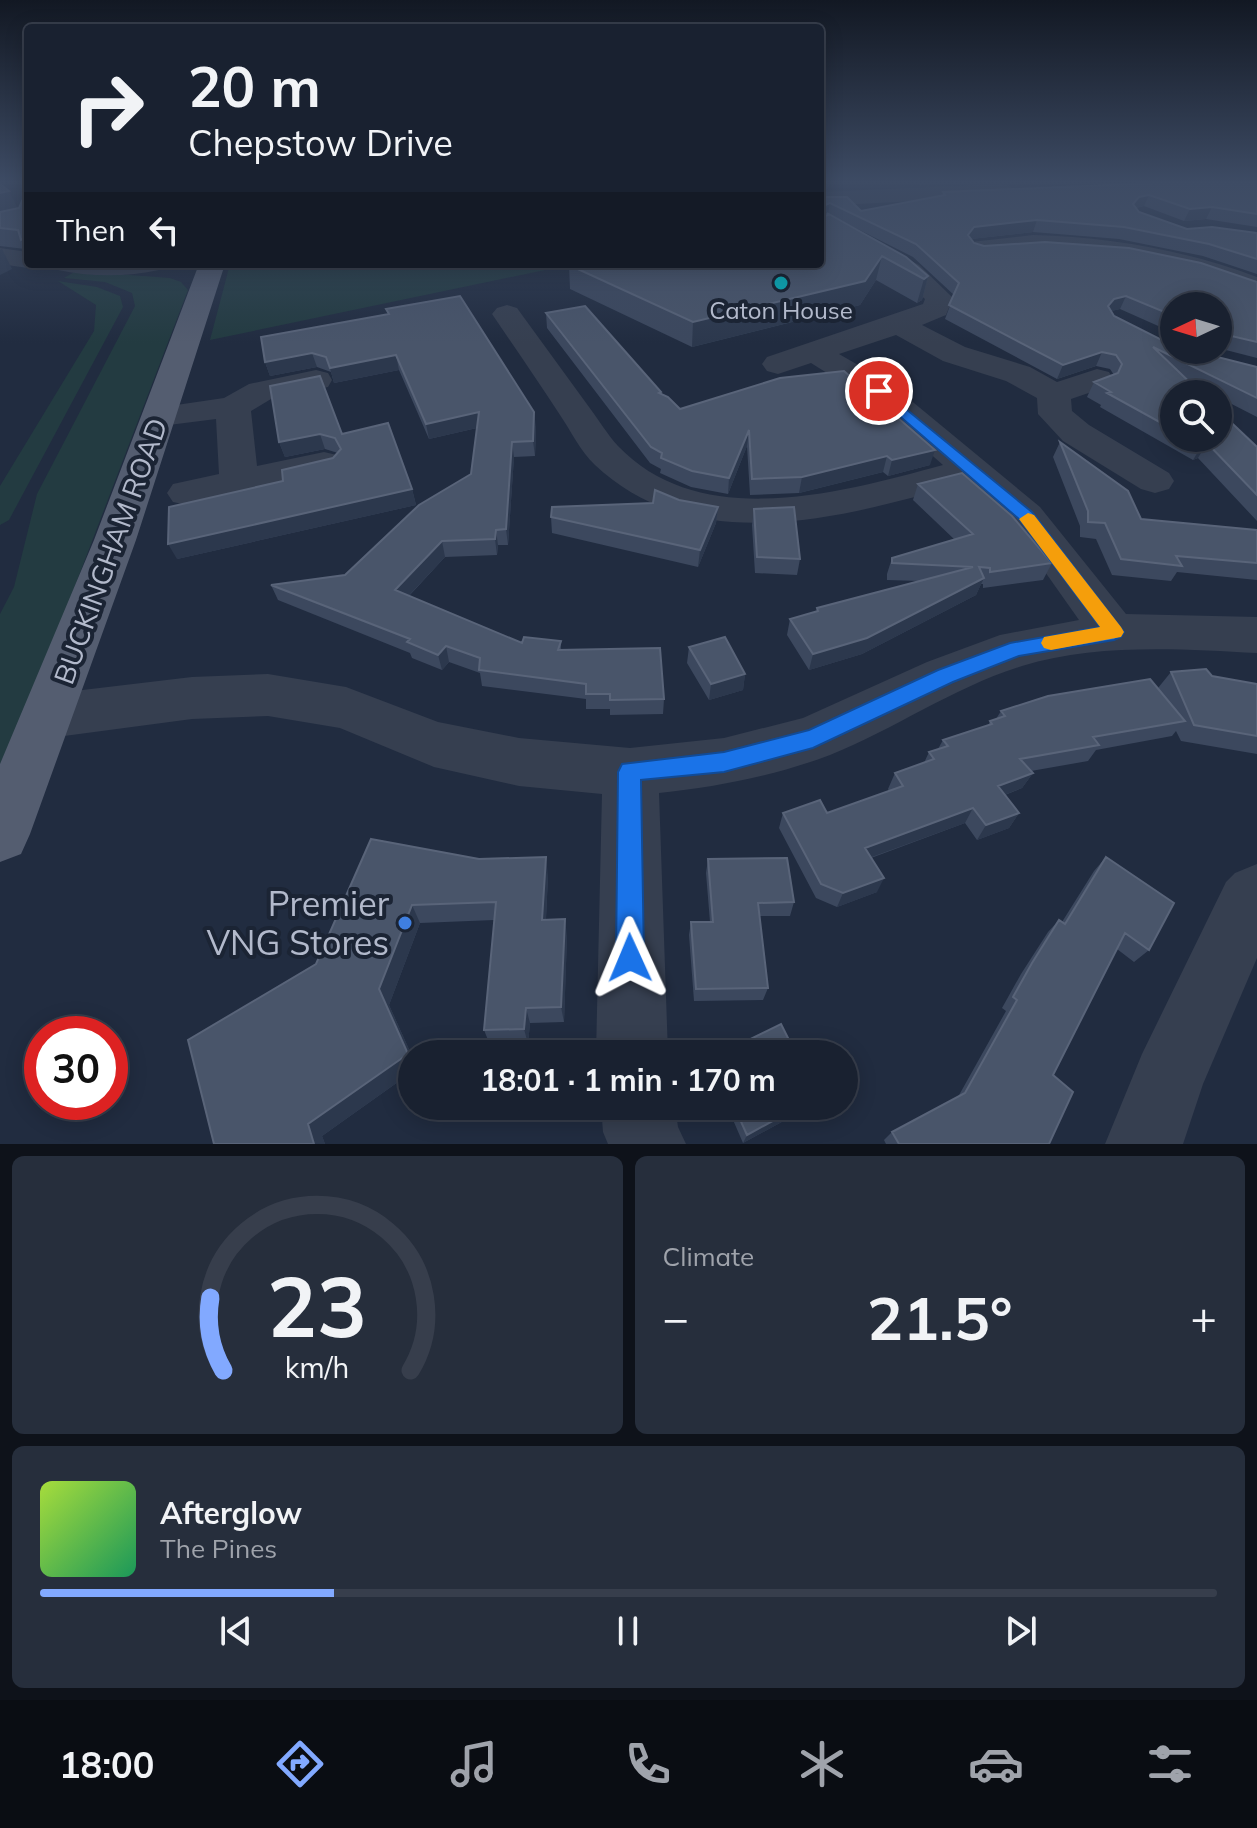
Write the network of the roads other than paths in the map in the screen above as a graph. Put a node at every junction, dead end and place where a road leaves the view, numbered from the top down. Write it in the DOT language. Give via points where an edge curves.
graph roads {
  1 [pos="855,239"];
  2 [pos="980,247"];
  3 [pos="0,256"];
  4 [pos="24,259"];
  5 [pos="211,268"];
  6 [pos="1257,286"];
  7 [pos="507,314"];
  8 [pos="898,324"];
  9 [pos="1097,379"];
  10 [pos="316,380"];
  11 [pos="1054,394"];
  12 [pos="233,407"];
  13 [pos="161,416"];
  14 [pos="324,463"];
  15 [pos="973,469"];
  16 [pos="239,482"];
  17 [pos="1157,483"];
  18 [pos="187,493"];
  19 [pos="1114,632"];
  20 [pos="1257,635"];
  21 [pos="49,716"];
  22 [pos="630,772"];
  23 [pos="10,811"];
  24 [pos="1257,895"];
  25 [pos="632,1040"];
  26 [pos="640,1120"];
  27 [pos="647,1144"];
  28 [pos="1144,1144"];
  1 -- 8 [label="street" via="909,269 939,298 936,309"];
  2 -- 6 [label="street" via="1043,243 1168,256"];
  3 -- 4 [label="street"];
  5 -- 13 [label="main road, BUCKINGHAM ROAD"];
  7 -- 15 [label="street" via="606,455 637,481 682,500 787,512 842,505"];
  8 -- 11 [label="street" via="954,354 1018,374"];
  8 -- 15 [label="street" via="796,358 879,391"];
  9 -- 11 [label="street"];
  10 -- 12 [label="street" via="261,391"];
  11 -- 17 [label="street" via="1055,414 1076,433"];
  12 -- 13 [label="street"];
  12 -- 16 [label="street"];
  13 -- 21 [label="main road, BUCKINGHAM ROAD"];
  14 -- 16 [label="street"];
  15 -- 19 [label="street" via="1026,516"];
  16 -- 18 [label="street"];
  19 -- 20 [label="street"];
  19 -- 22 [label="street" via="1017,648 813,738 724,762"];
  21 -- 22 [label="street" via="192,698 268,695 346,708 434,744 519,762"];
  21 -- 23 [label="main road, BUCKINGHAM ROAD"];
  22 -- 25 [label="street"];
  24 -- 28 [label="street" via="1248,904 1168,1080"];
  26 -- 27 [label="street"];
}
